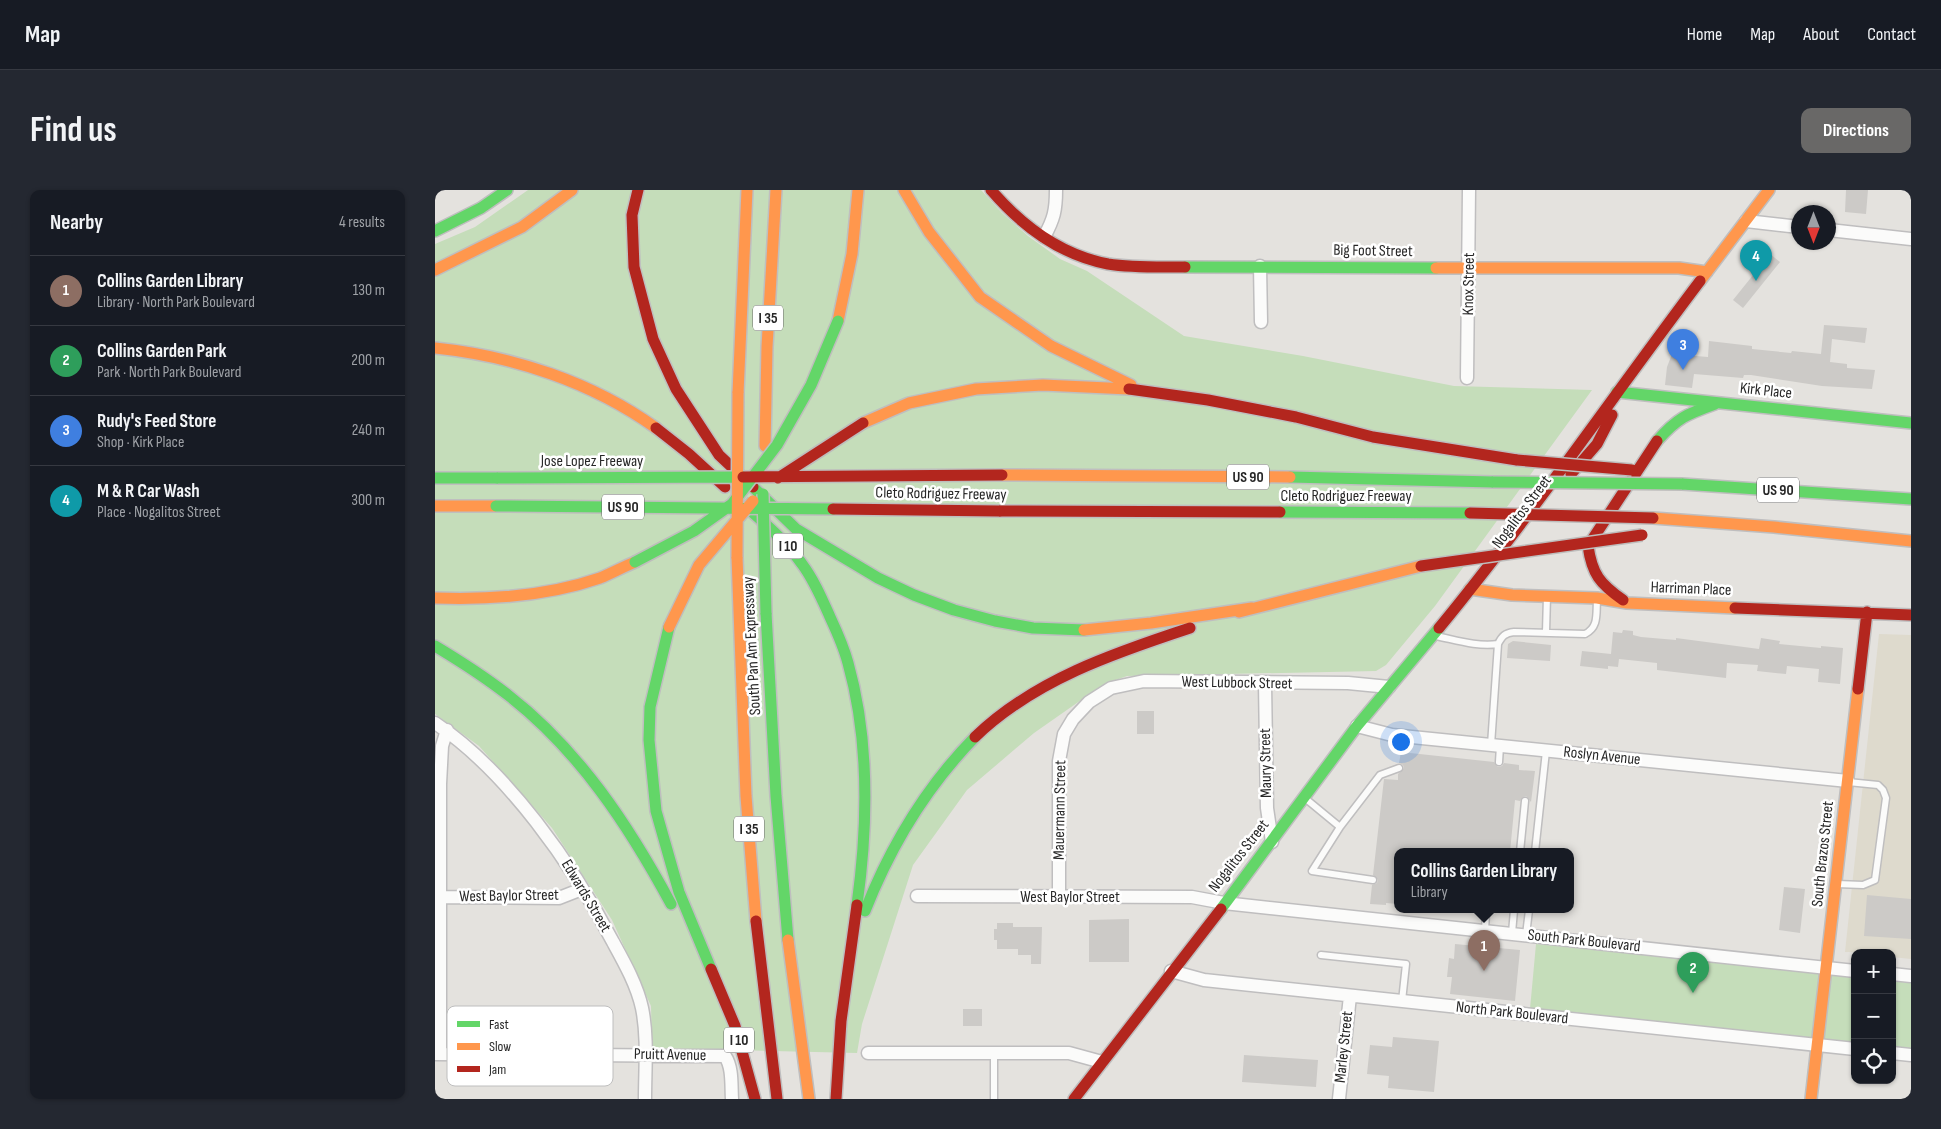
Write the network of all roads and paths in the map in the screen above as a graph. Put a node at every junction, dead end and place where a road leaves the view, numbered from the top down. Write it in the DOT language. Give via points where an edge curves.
graph roads {
  1 [pos="507,190"];
  2 [pos="573,190"];
  3 [pos="638,190"];
  4 [pos="747,190"];
  5 [pos="776,190"];
  6 [pos="858,190"];
  7 [pos="904,190"];
  8 [pos="991,190"];
  9 [pos="1056,190"];
  10 [pos="1469,190"];
  11 [pos="1769,190"];
  12 [pos="1746,221"];
  13 [pos="1791,226"];
  14 [pos="435,231"];
  15 [pos="1836,231"];
  16 [pos="1044,237"];
  17 [pos="1911,239"];
  18 [pos="1260,266"];
  19 [pos="1469,268"];
  20 [pos="435,270"];
  21 [pos="1707,272"];
  22 [pos="1261,322"];
  23 [pos="435,348"];
  24 [pos="1467,378"];
  25 [pos="1141,390"];
  26 [pos="1617,392"];
  27 [pos="1720,402"];
  28 [pos="1911,423"];
  29 [pos="750,476"];
  30 [pos="435,478"];
  31 [pos="1875,496"];
  32 [pos="1911,499"];
  33 [pos="435,506"];
  34 [pos="1774,527"];
  35 [pos="1689,532"];
  36 [pos="1647,535"];
  37 [pos="1911,541"];
  38 [pos="1470,589"];
  39 [pos="1484,591"];
  40 [pos="1547,596"];
  41 [pos="435,598"];
  42 [pos="1597,598"];
  43 [pos="1627,603"];
  44 [pos="1252,608"];
  45 [pos="1867,612"];
  46 [pos="1911,615"];
  47 [pos="1546,632"];
  48 [pos="1431,635"];
  49 [pos="1498,644"];
  50 [pos="435,646"];
  51 [pos="1265,684"];
  52 [pos="1389,687"];
  53 [pos="1089,702"];
  54 [pos="435,722"];
  55 [pos="1357,726"];
  56 [pos="447,730"];
  57 [pos="1496,746"];
  58 [pos="1546,751"];
  59 [pos="1499,762"];
  60 [pos="1399,768"];
  61 [pos="1847,782"];
  62 [pos="1305,798"];
  63 [pos="1525,801"];
  64 [pos="1340,827"];
  65 [pos="1272,842"];
  66 [pos="1520,848"];
  67 [pos="1535,848"];
  68 [pos="1373,880"];
  69 [pos="1835,884"];
  70 [pos="582,889"];
  71 [pos="917,896"];
  72 [pos="438,897"];
  73 [pos="1059,897"];
  74 [pos="1223,903"];
  75 [pos="1486,913"];
  76 [pos="1514,913"];
  77 [pos="1529,913"];
  78 [pos="1485,930"];
  79 [pos="1512,933"];
  80 [pos="1526,935"];
  81 [pos="852,944"];
  82 [pos="1321,955"];
  83 [pos="1827,968"];
  84 [pos="1171,971"];
  85 [pos="1851,971"];
  86 [pos="1896,974"];
  87 [pos="1911,976"];
  88 [pos="717,983"];
  89 [pos="1349,996"];
  90 [pos="1403,1001"];
  91 [pos="1817,1045"];
  92 [pos="1851,1049"];
  93 [pos="868,1053"];
  94 [pos="994,1053"];
  95 [pos="1896,1053"];
  96 [pos="437,1054"];
  97 [pos="613,1054"];
  98 [pos="645,1054"];
  99 [pos="1911,1055"];
  100 [pos="1102,1062"];
  101 [pos="645,1099"];
  102 [pos="731,1099"];
  103 [pos="755,1099"];
  104 [pos="777,1099"];
  105 [pos="809,1099"];
  106 [pos="835,1099"];
  107 [pos="994,1099"];
  108 [pos="1074,1099"];
  109 [pos="1339,1099"];
  110 [pos="1811,1099"];
  1 -- 14 [label="main road" via="474,212"];
  2 -- 20 [label="main road" via="522,227"];
  3 -- 44 [label="main road" via="632,215 634,267 653,339 676,389 719,455 796,529 878,578 914,595 962,612 1033,628 1093,630"];
  4 -- 104 [label="main road, South Pan Am Expressway / I 35, bridge" via="738,393 737,558 747,796 757,929"];
  5 -- 105 [label="main road, South Pan Am Expressway / I 35, bridge" via="763,500 766,613 781,858 799,1036"];
  6 -- 41 [label="main road, bridge" via="852,254 838,321 811,385 777,445 732,504 695,531 594,580 549,590"];
  7 -- 25 [label="main road" via="929,232 980,297 1051,346"];
  8 -- 16 [label="main road, Big Foot Street"];
  9 -- 16 [label="street" via="1053,220"];
  10 -- 19 [label="street, Knox Street"];
  11 -- 12 [label="main road, Nogalitos Street"];
  12 -- 13 [label="street"];
  12 -- 21 [label="main road, Nogalitos Street"];
  15 -- 17 [label="street"];
  16 -- 18 [label="main road, Big Foot Street" via="1064,249 1109,264"];
  18 -- 19 [label="main road, Big Foot Street"];
  18 -- 22 [label="street"];
  19 -- 21 [label="main road, Big Foot Street" via="1679,268"];
  19 -- 24 [label="street, Knox Street"];
  21 -- 26 [label="main road, Nogalitos Street"];
  23 -- 81 [label="main road, I 10" via="460,350 530,367 574,383 624,408 699,462 781,537 803,564 822,598 849,662 857,704 864,766 864,816"];
  25 -- 31 [label="main road, bridge" via="1208,400 1373,437 1517,460"];
  25 -- 88 [label="main road, bridge" via="1043,385 976,389 909,403 863,423 772,482 699,565 669,626 650,707 649,740 660,828 673,874"];
  26 -- 27 [label="main road, Kirk Place"];
  26 -- 38 [label="main road, Nogalitos Street"];
  26 -- 39 [label="main road, Nogalitos Street" via="1613,412 1597,444 1542,510"];
  27 -- 28 [label="main road, Kirk Place"];
  27 -- 43 [label="main road" via="1699,408 1672,424 1656,442 1588,546 1593,571 1605,588"];
  29 -- 30 [label="main road, Jose Lopez Freeway / US 90, bridge"];
  29 -- 31 [label="main road, Cleto Rodriguez Freeway / US 90, bridge" via="1310,477 1681,484"];
  31 -- 32 [label="main road, Cleto Rodriguez Freeway / US 90"];
  33 -- 34 [label="main road, Cleto Rodriguez Freeway / US 90, bridge" via="1470,513 1653,518"];
  34 -- 35 [label="main road"];
  34 -- 37 [label="main road, Cleto Rodriguez Freeway / US 90"];
  36 -- 44 [label="main road, bridge" via="1421,566"];
  38 -- 39 [label="main road, Harriman Place"];
  38 -- 48 [label="main road, Nogalitos Street"];
  39 -- 40 [label="main road, Harriman Place"];
  39 -- 48 [label="main road, Nogalitos Street" via="1454,622"];
  40 -- 42 [label="main road, Harriman Place"];
  40 -- 47 [label="lane"];
  42 -- 43 [label="main road, Harriman Place"];
  42 -- 47 [label="lane" via="1596,625 1591,631 1578,635"];
  43 -- 45 [label="main road, Harriman Place"];
  44 -- 81 [label="main road" via="1119,651 1046,686 1007,709 973,737 933,784 903,827 879,873"];
  45 -- 46 [label="main road, Harriman Place"];
  45 -- 61 [label="main road, South Brazos Street"];
  47 -- 49 [label="lane" via="1506,633"];
  48 -- 49 [label="lane" via="1476,645"];
  48 -- 52 [label="main road, Nogalitos Street"];
  49 -- 57 [label="lane"];
  50 -- 88 [label="main road, I 10" via="463,662 523,708 552,733 598,786 636,839"];
  51 -- 52 [label="street, West Lubbock Street" via="1348,683"];
  51 -- 53 [label="street, West Lubbock Street" via="1144,682 1111,688"];
  51 -- 65 [label="street, Maury Street" via="1267,808"];
  52 -- 55 [label="main road, Nogalitos Street"];
  53 -- 73 [label="street, Mauermann Street" via="1064,734 1059,761"];
  54 -- 56 [label="street"];
  55 -- 57 [label="street, Roslyn Avenue" via="1392,735"];
  55 -- 62 [label="main road, Nogalitos Street"];
  56 -- 70 [label="street, Edwards Street" via="503,784 562,856"];
  56 -- 72 [label="street" via="442,746 440,776"];
  57 -- 58 [label="street, Roslyn Avenue"];
  57 -- 59 [label="lane"];
  58 -- 61 [label="street, Roslyn Avenue"];
  58 -- 67 [label="lane"];
  60 -- 64 [label="lane" via="1380,775"];
  61 -- 69 [label="main road, South Brazos Street"];
  61 -- 69 [label="lane" via="1878,785 1883,790 1885,798 1877,876 1869,884"];
  62 -- 64 [label="lane"];
  62 -- 65 [label="main road, Nogalitos Street"];
  63 -- 66 [label="lane"];
  64 -- 68 [label="lane" via="1311,871"];
  65 -- 74 [label="main road, Nogalitos Street"];
  69 -- 83 [label="main road, South Brazos Street"];
  70 -- 72 [label="street, West Baylor Street" via="559,898"];
  70 -- 98 [label="street, Edwards Street" via="604,923 639,999"];
  71 -- 73 [label="street, West Baylor Street"];
  72 -- 96 [label="street"];
  73 -- 74 [label="street, West Baylor Street" via="1192,897"];
  74 -- 78 [label="street, South Park Boulevard"];
  74 -- 84 [label="main road, Nogalitos Street"];
  75 -- 78 [label="lane"];
  76 -- 79 [label="lane"];
  77 -- 80 [label="lane"];
  78 -- 79 [label="street, South Park Boulevard"];
  79 -- 80 [label="street, South Park Boulevard"];
  80 -- 83 [label="street, South Park Boulevard"];
  81 -- 106 [label="main road, I 10" via="844,994"];
  82 -- 90 [label="lane" via="1406,964"];
  83 -- 85 [label="street, South Park Boulevard"];
  83 -- 91 [label="main road, South Brazos Street"];
  84 -- 89 [label="street, North Park Boulevard" via="1204,980"];
  84 -- 100 [label="main road, Nogalitos Street"];
  86 -- 87 [label="street"];
  88 -- 103 [label="main road, I 10" via="744,1054"];
  89 -- 90 [label="street, North Park Boulevard"];
  89 -- 109 [label="street, Marley Street"];
  90 -- 91 [label="street, North Park Boulevard"];
  91 -- 92 [label="street, North Park Boulevard"];
  91 -- 110 [label="main road, South Brazos Street"];
  93 -- 94 [label="street"];
  94 -- 100 [label="street" via="1069,1053"];
  94 -- 107 [label="lane"];
  95 -- 99 [label="street"];
  97 -- 98 [label="street, Pruitt Avenue"];
  98 -- 101 [label="street, Edwards Street"];
  98 -- 102 [label="street, Pruitt Avenue" via="725,1056 731,1074"];
  100 -- 108 [label="main road, Nogalitos Street"];
}
